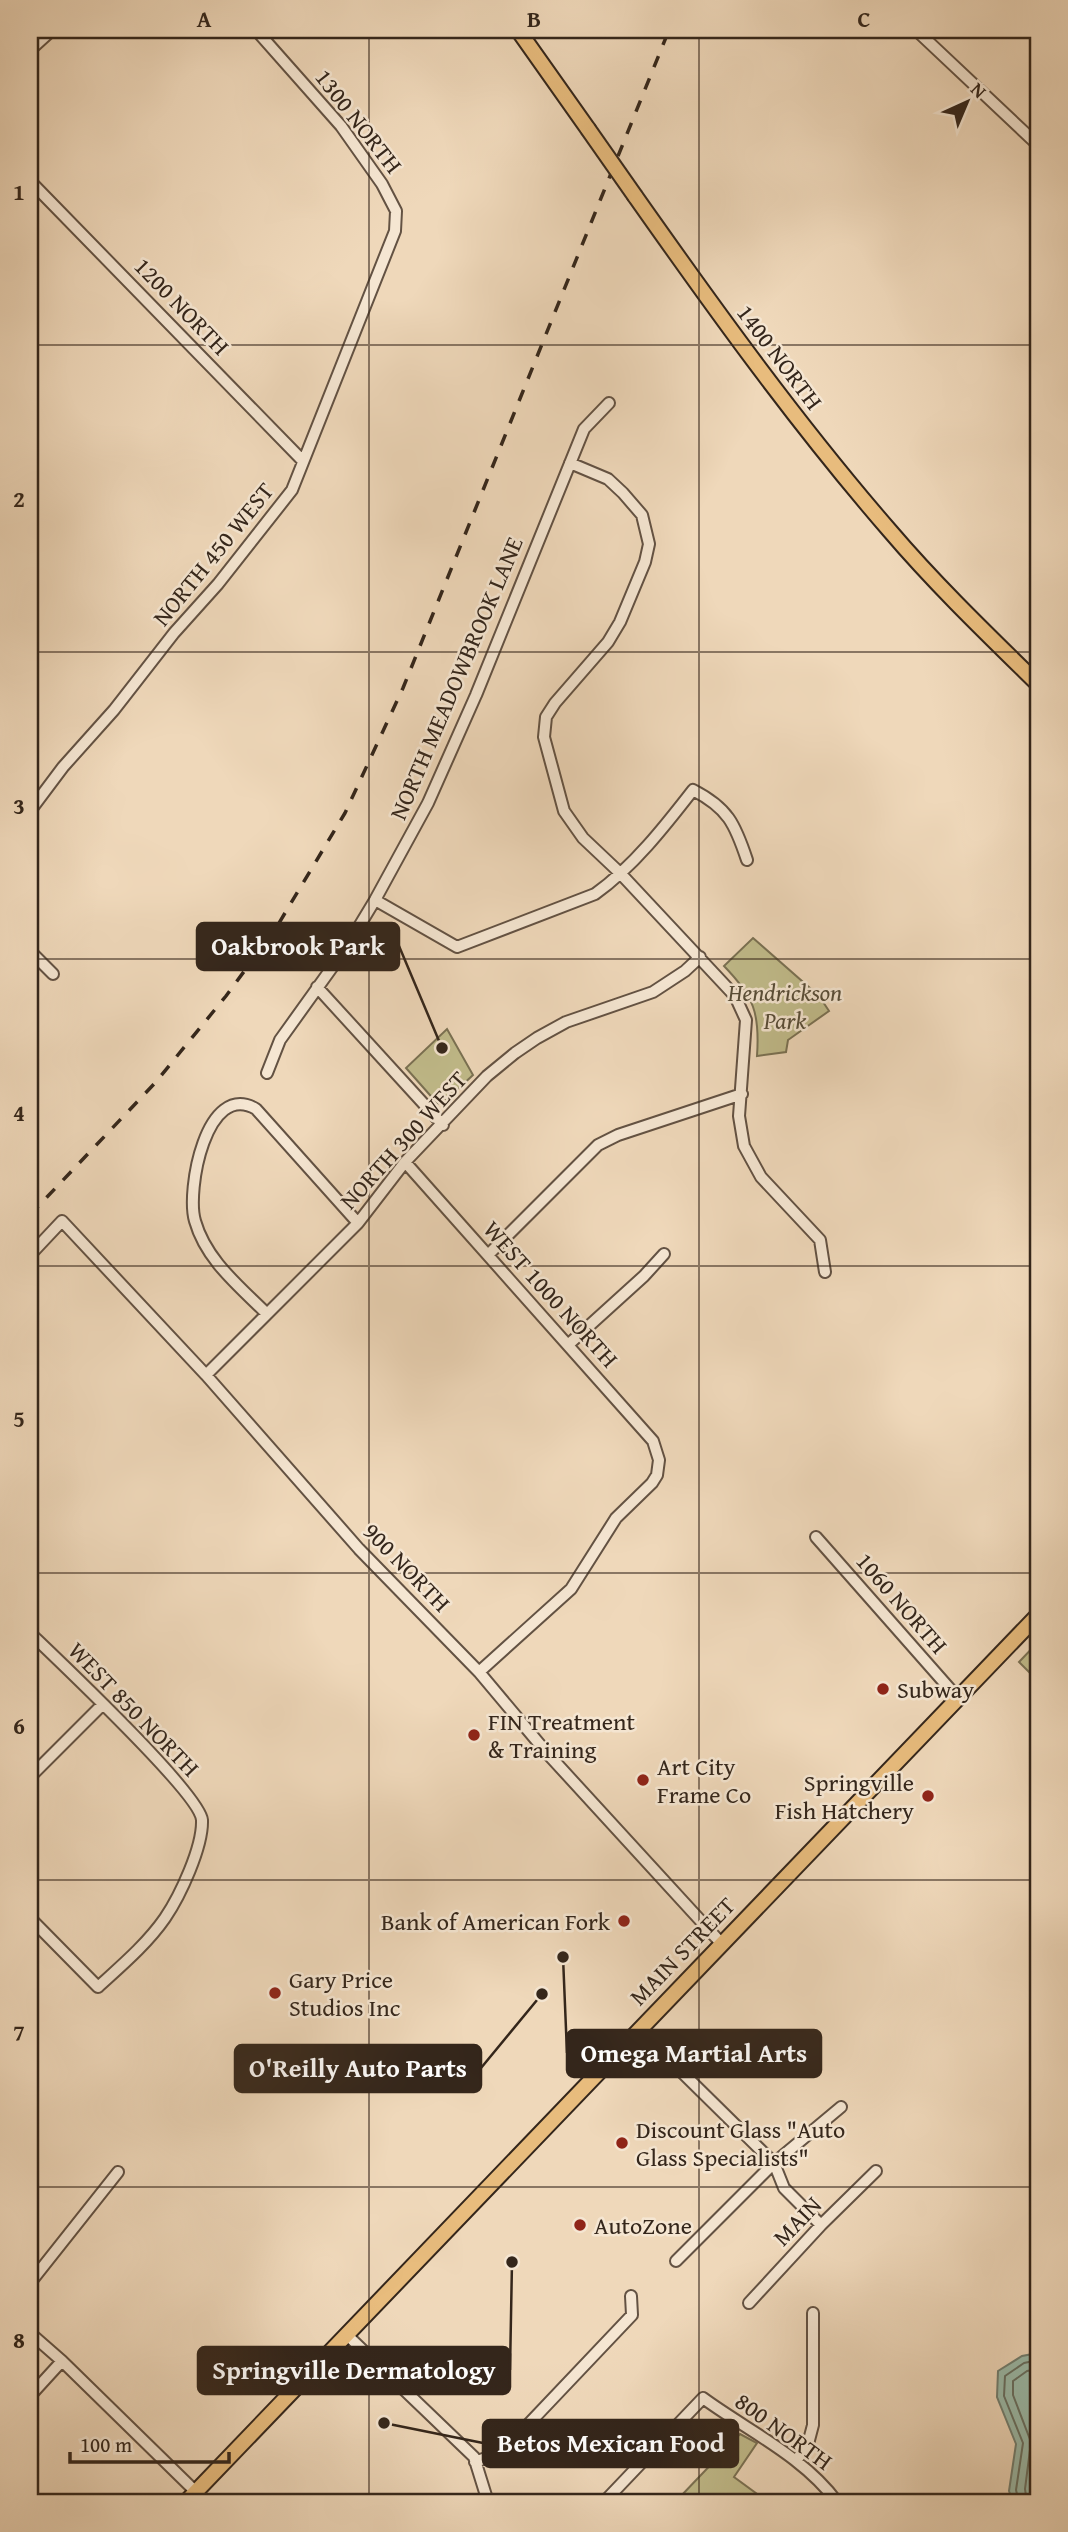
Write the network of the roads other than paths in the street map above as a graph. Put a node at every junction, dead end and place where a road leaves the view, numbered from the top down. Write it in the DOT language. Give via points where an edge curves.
graph roads {
  1 [pos="52,30"];
  2 [pos="256,30"];
  3 [pos="518,30"];
  4 [pos="916,30"];
  5 [pos="30,50"];
  6 [pos="1038,145"];
  7 [pos="30,181"];
  8 [pos="396,211"];
  9 [pos="609,403"];
  10 [pos="303,461"];
  11 [pos="570,463"];
  12 [pos="1038,684"];
  13 [pos="30,811"];
  14 [pos="747,860"];
  15 [pos="620,873"];
  16 [pos="375,900"];
  17 [pos="30,951"];
  18 [pos="700,957"];
  19 [pos="53,974"];
  20 [pos="317,987"];
  21 [pos="267,1073"];
  22 [pos="742,1094"];
  23 [pos="443,1125"];
  24 [pos="405,1162"];
  25 [pos="358,1223"];
  26 [pos="664,1254"];
  27 [pos="30,1255"];
  28 [pos="488,1255"];
  29 [pos="825,1272"];
  30 [pos="267,1314"];
  31 [pos="569,1344"];
  32 [pos="206,1375"];
  33 [pos="816,1537"];
  34 [pos="1038,1615"];
  35 [pos="30,1633"];
  36 [pos="479,1672"];
  37 [pos="957,1697"];
  38 [pos="103,1704"];
  39 [pos="30,1777"];
  40 [pos="30,1918"];
  41 [pos="721,1943"];
  42 [pos="639,2030"];
  43 [pos="841,2107"];
  44 [pos="774,2163"];
  45 [pos="876,2171"];
  46 [pos="118,2172"];
  47 [pos="821,2225"];
  48 [pos="676,2261"];
  49 [pos="30,2283"];
  50 [pos="631,2296"];
  51 [pos="749,2303"];
  52 [pos="813,2312"];
  53 [pos="30,2333"];
  54 [pos="346,2335"];
  55 [pos="62,2361"];
  56 [pos="30,2396"];
  57 [pos="475,2462"];
  58 [pos="796,2462"];
  59 [pos="190,2497"];
  60 [pos="612,2500"];
  61 [pos="488,2502"];
  62 [pos="837,2502"];
  1 -- 5 [label="street"];
  2 -- 8 [label="street, 1300 NORTH" via="346,134"];
  3 -- 12 [label="main road, 1400 NORTH, bridge" via="747,354 835,466 892,533"];
  4 -- 6 [label="street"];
  7 -- 10 [label="street, 1200 NORTH"];
  8 -- 10 [label="street, NORTH 450 WEST" via="391,243"];
  9 -- 11 [label="street, NORTH MEADOWBROOK LANE" via="583,429"];
  10 -- 13 [label="street, NORTH 450 WEST" via="292,490"];
  11 -- 15 [label="street" via="608,480 642,515 649,544 620,622 555,703 543,729 564,811 583,838"];
  11 -- 16 [label="street, NORTH MEADOWBROOK LANE" via="438,782"];
  14 -- 15 [label="street" via="736,825 710,798 693,790"];
  15 -- 16 [label="street" via="595,894 457,947"];
  15 -- 18 [label="street"];
  16 -- 20 [label="street, NORTH MEADOWBROOK LANE"];
  17 -- 19 [label="street"];
  18 -- 22 [label="street" via="736,996 746,1020"];
  18 -- 23 [label="street, NORTH 300 WEST" via="653,992 566,1022 537,1038 488,1076"];
  20 -- 21 [label="street, NORTH MEADOWBROOK LANE" via="280,1040"];
  20 -- 23 [label="street"];
  22 -- 28 [label="street" via="598,1145"];
  22 -- 29 [label="street" via="739,1116 744,1146 761,1177 820,1240"];
  23 -- 24 [label="street, NORTH 300 WEST"];
  24 -- 25 [label="street, NORTH 300 WEST"];
  24 -- 28 [label="street, WEST 1000 NORTH"];
  25 -- 30 [label="street, NORTH 300 WEST"];
  25 -- 30 [label="street" via="256,1110 243,1104 223,1112 208,1130 202,1147 192,1196 194,1219 217,1264"];
  26 -- 31 [label="street"];
  27 -- 32 [label="street, 900 NORTH" via="62,1222"];
  28 -- 31 [label="street, WEST 1000 NORTH"];
  30 -- 32 [label="street, NORTH 300 WEST"];
  31 -- 36 [label="street, WEST 1000 NORTH" via="653,1441 659,1460 656,1475 616,1518 578,1580"];
  32 -- 36 [label="street, 900 NORTH" via="359,1549"];
  33 -- 37 [label="street, 1060 NORTH"];
  34 -- 37 [label="main road, MAIN STREET"];
  35 -- 38 [label="street, WEST 850 NORTH"];
  36 -- 41 [label="street, 900 NORTH"];
  37 -- 41 [label="main road, MAIN STREET"];
  38 -- 39 [label="street"];
  38 -- 40 [label="street, WEST 850 NORTH" via="187,1793 202,1818 199,1848 165,1919 98,1987"];
  41 -- 42 [label="main road, MAIN STREET"];
  42 -- 44 [label="street"];
  42 -- 54 [label="main road, MAIN STREET"];
  43 -- 44 [label="street"];
  44 -- 47 [label="street" via="784,2188"];
  44 -- 48 [label="street"];
  45 -- 47 [label="street, MAIN"];
  46 -- 49 [label="street"];
  47 -- 51 [label="street, MAIN"];
  50 -- 57 [label="street" via="632,2315 502,2452"];
  52 -- 58 [label="street" via="813,2425"];
  53 -- 55 [label="street"];
  54 -- 57 [label="street"];
  54 -- 59 [label="main road, MAIN STREET"];
  55 -- 56 [label="street"];
  55 -- 59 [label="street"];
  57 -- 61 [label="street"];
  58 -- 60 [label="street, 800 NORTH" via="702,2398"];
  58 -- 62 [label="street, 800 NORTH"];
}
